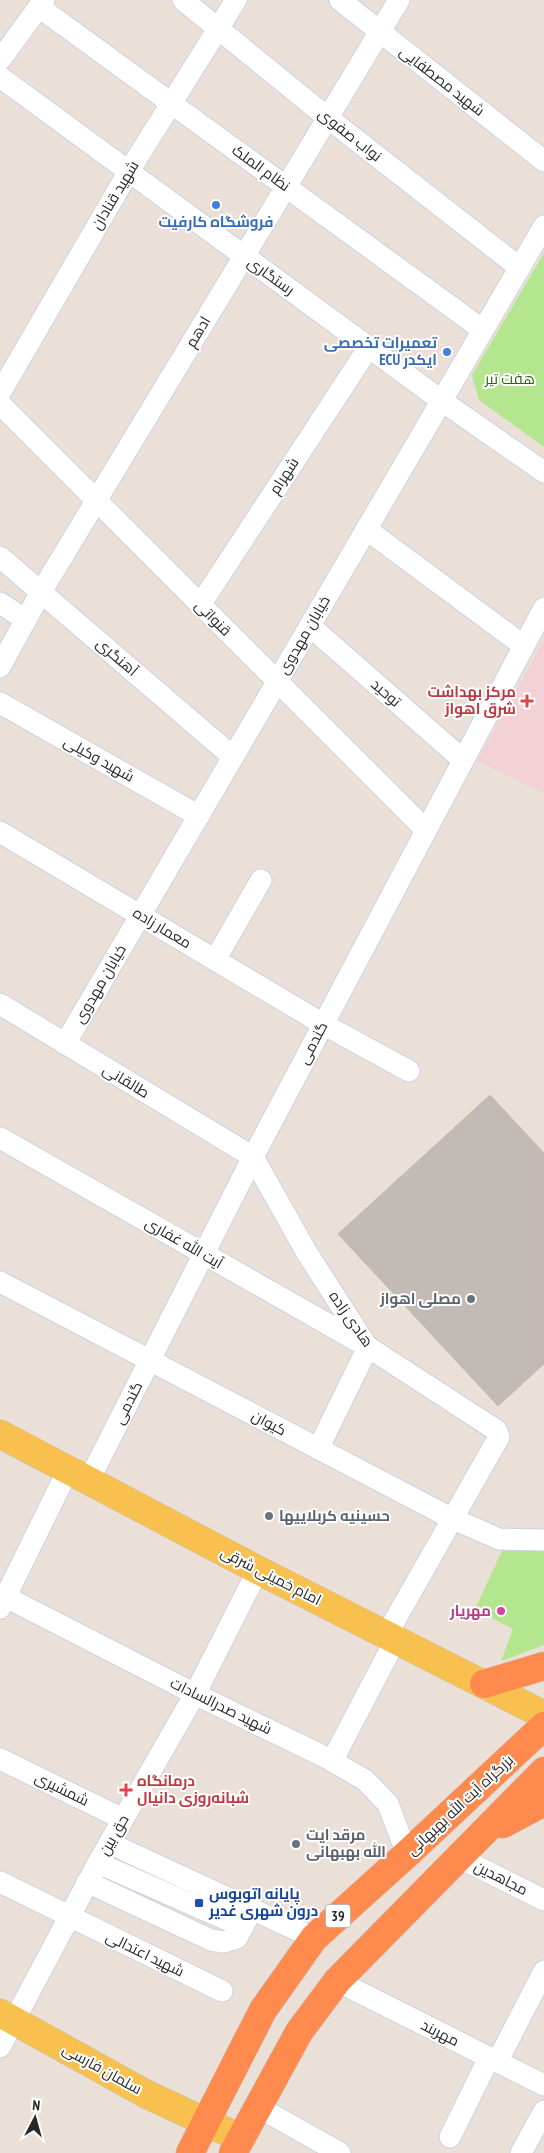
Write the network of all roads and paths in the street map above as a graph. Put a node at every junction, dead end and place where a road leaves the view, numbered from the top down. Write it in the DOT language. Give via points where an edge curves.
graph roads {
  1 [pos="183,0"];
  2 [pos="236,0"];
  3 [pos="340,0"];
  4 [pos="399,0"];
  5 [pos="42,4"];
  6 [pos="218,28"];
  7 [pos="380,32"];
  8 [pos="0,60"];
  9 [pos="0,77"];
  10 [pos="171,103"];
  11 [pos="328,118"];
  12 [pos="544,161"];
  13 [pos="129,171"];
  14 [pos="286,186"];
  15 [pos="544,226"];
  16 [pos="244,256"];
  17 [pos="520,268"];
  18 [pos="483,330"];
  19 [pos="369,347"];
  20 [pos="0,393"];
  21 [pos="442,401"];
  22 [pos="0,404"];
  23 [pos="544,472"];
  24 [pos="96,501"];
  25 [pos="366,529"];
  26 [pos="0,557"];
  27 [pos="41,592"];
  28 [pos="0,602"];
  29 [pos="200,605"];
  30 [pos="544,608"];
  31 [pos="26,620"];
  32 [pos="310,626"];
  33 [pos="524,646"];
  34 [pos="0,667"];
  35 [pos="277,681"];
  36 [pos="0,703"];
  37 [pos="233,756"];
  38 [pos="463,760"];
  39 [pos="199,816"];
  40 [pos="426,830"];
  41 [pos="0,832"];
  42 [pos="261,880"];
  43 [pos="140,915"];
  44 [pos="215,960"];
  45 [pos="0,1004"];
  46 [pos="323,1024"];
  47 [pos="65,1044"];
  48 [pos="409,1071"];
  49 [pos="0,1138"];
  50 [pos="253,1157"];
  51 [pos="203,1254"];
  52 [pos="0,1282"];
  53 [pos="368,1347"];
  54 [pos="150,1360"];
  55 [pos="0,1434"];
  56 [pos="318,1449"];
  57 [pos="79,1475"];
  58 [pos="451,1518"];
  59 [pos="544,1540"];
  60 [pos="258,1570"];
  61 [pos="2,1600"];
  62 [pos="391,1637"];
  63 [pos="544,1666"];
  64 [pos="484,1684"];
  65 [pos="194,1694"];
  66 [pos="544,1715"];
  67 [pos="544,1726"];
  68 [pos="0,1759"];
  69 [pos="332,1761"];
  70 [pos="544,1771"];
  71 [pos="544,1802"];
  72 [pos="124,1819"];
  73 [pos="109,1843"];
  74 [pos="467,1848"];
  75 [pos="407,1854"];
  76 [pos="98,1863"];
  77 [pos="0,1882"];
  78 [pos="87,1882"];
  79 [pos="544,1900"];
  80 [pos="68,1916"];
  81 [pos="247,1918"];
  82 [pos="314,1938"];
  83 [pos="544,1971"];
  84 [pos="336,1980"];
  85 [pos="222,1991"];
  86 [pos="7,2017"];
  87 [pos="0,2047"];
  88 [pos="493,2060"];
  89 [pos="544,2085"];
  90 [pos="258,2107"];
  91 [pos="544,2111"];
  92 [pos="206,2122"];
  93 [pos="450,2137"];
  94 [pos="236,2145"];
  95 [pos="190,2153"];
  96 [pos="340,2153"];
  97 [pos="520,2153"];
  1 -- 6 [label="street, نواب صفوی"];
  2 -- 6 [label="street, شهید قنادان"];
  3 -- 7 [label="street, شهید مصطفایی"];
  4 -- 7 [label="street, ادهم"];
  5 -- 8 [label="street"];
  5 -- 10 [label="street, نظام الملک"];
  6 -- 10 [label="street, شهید قنادان"];
  6 -- 11 [label="street, نواب صفوی"];
  7 -- 11 [label="street, ادهم"];
  7 -- 12 [label="street, شهید مصطفایی"];
  9 -- 13 [label="street, رستگاری"];
  10 -- 13 [label="street, شهید قنادان"];
  10 -- 14 [label="street, نظام الملک"];
  11 -- 14 [label="street, ادهم"];
  11 -- 17 [label="street, نواب صفوی"];
  13 -- 16 [label="street, رستگاری"];
  13 -- 20 [label="street, شهید قنادان"];
  14 -- 16 [label="street, ادهم"];
  14 -- 18 [label="street, نظام الملک"];
  15 -- 17 [label="street, خیابان مهدوی"];
  16 -- 19 [label="street, رستگاری"];
  16 -- 24 [label="street, ادهم"];
  17 -- 18 [label="street, خیابان مهدوی"];
  18 -- 21 [label="street, خیابان مهدوی"];
  19 -- 21 [label="street, رستگاری"];
  19 -- 29 [label="street, شهرام"];
  21 -- 23 [label="street, رستگاری"];
  21 -- 25 [label="street, خیابان مهدوی"];
  22 -- 24 [label="street, قنواتی"];
  24 -- 27 [label="street, ادهم"];
  24 -- 29 [label="street, قنواتی"];
  25 -- 32 [label="street, خیابان مهدوی"];
  25 -- 33 [label="street"];
  26 -- 27 [label="street, آهنگری"];
  27 -- 31 [label="street, ادهم"];
  27 -- 37 [label="street, آهنگری"];
  28 -- 31 [label="street"];
  29 -- 35 [label="street, قنواتی"];
  30 -- 33 [label="street, گندمی"];
  31 -- 34 [label="street, ادهم"];
  32 -- 35 [label="street, خیابان مهدوی"];
  32 -- 38 [label="street, توحید"];
  33 -- 38 [label="street, گندمی"];
  35 -- 37 [label="street, خیابان مهدوی"];
  35 -- 40 [label="street, قنواتی"];
  36 -- 39 [label="street, شهید وکیلی"];
  37 -- 39 [label="street, خیابان مهدوی"];
  38 -- 40 [label="street, گندمی"];
  39 -- 43 [label="street, خیابان مهدوی"];
  40 -- 46 [label="street, گندمی"];
  41 -- 43 [label="street, معمار زاده"];
  42 -- 44 [label="street"];
  43 -- 44 [label="street, معمار زاده"];
  43 -- 47 [label="street, خیابان مهدوی"];
  44 -- 46 [label="street, معمار زاده"];
  45 -- 47 [label="street, طالقانی"];
  46 -- 48 [label="street, معمار زاده"];
  46 -- 50 [label="street, گندمی"];
  47 -- 50 [label="street, طالقانی"];
  49 -- 51 [label="street, آیت الله غفاری"];
  50 -- 51 [label="street, گندمی"];
  50 -- 53 [label="street, هادی زاده" via="307,1253"];
  51 -- 53 [label="street, آیت الله غفاری"];
  51 -- 54 [label="street, گندمی"];
  52 -- 54 [label="street, کیوان"];
  53 -- 56 [label="street"];
  53 -- 58 [label="street, هادی زاده" via="498,1434"];
  54 -- 56 [label="street, کیوان"];
  54 -- 57 [label="street, گندمی"];
  55 -- 57 [label="main road, امام خمینی شرقی"];
  56 -- 58 [label="street, کیوان"];
  57 -- 60 [label="main road, امام خمینی شرقی"];
  57 -- 61 [label="street, گندمی"];
  58 -- 59 [label="street, کیوان" via="499,1539"];
  58 -- 62 [label="street"];
  60 -- 62 [label="main road, امام خمینی شرقی"];
  60 -- 65 [label="street, حق بین"];
  61 -- 65 [label="street, شهید صدرالسادات"];
  62 -- 64 [label="main road, امام خمینی شرقی"];
  62 -- 69 [label="street"];
  63 -- 64 [label="highway"];
  64 -- 66 [label="main road, امام خمینی شرقی"];
  65 -- 69 [label="street, شهید صدرالسادات"];
  65 -- 72 [label="street, حق بین"];
  67 -- 75 [label="highway, بزرگراه آیت الله بهبهانی / 39"];
  68 -- 72 [label="street, شمشیری"];
  69 -- 75 [label="street, شهید صدرالسادات" via="365,1780 388,1804"];
  70 -- 74 [label="highway"];
  71 -- 74 [label="highway"];
  72 -- 73 [label="street, حق بین"];
  73 -- 76 [label="street, حق بین"];
  73 -- 81 [label="street"];
  74 -- 79 [label="street, مجاهدین"];
  74 -- 84 [label="highway"];
  75 -- 82 [label="highway, بزرگراه آیت الله بهبهانی / 39"];
  76 -- 78 [label="street, حق بین"];
  76 -- 81 [label="street"];
  77 -- 80 [label="street, شهید اعتدالی"];
  78 -- 80 [label="street, حق بین"];
  78 -- 81 [label="street" via="211,1940 224,1942 237,1938"];
  80 -- 85 [label="street, شهید اعتدالی"];
  80 -- 86 [label="street, حق بین"];
  81 -- 82 [label="street"];
  82 -- 92 [label="highway, بزرگراه آیت الله بهبهانی / 39" via="263,2010"];
  83 -- 88 [label="street"];
  84 -- 88 [label="street, مهربند"];
  84 -- 90 [label="highway" via="299,2032"];
  86 -- 87 [label="street, حق بین"];
  86 -- 92 [label="main road, سلمان فارسی" via="146,2094"];
  88 -- 89 [label="street, مهربند"];
  88 -- 93 [label="street"];
  90 -- 94 [label="highway"];
  90 -- 96 [label="street"];
  91 -- 97 [label="street"];
  92 -- 94 [label="main road, سلمان فارسی"];
  92 -- 95 [label="highway, بزرگراه آیت الله بهبهانی / 39"];
}
